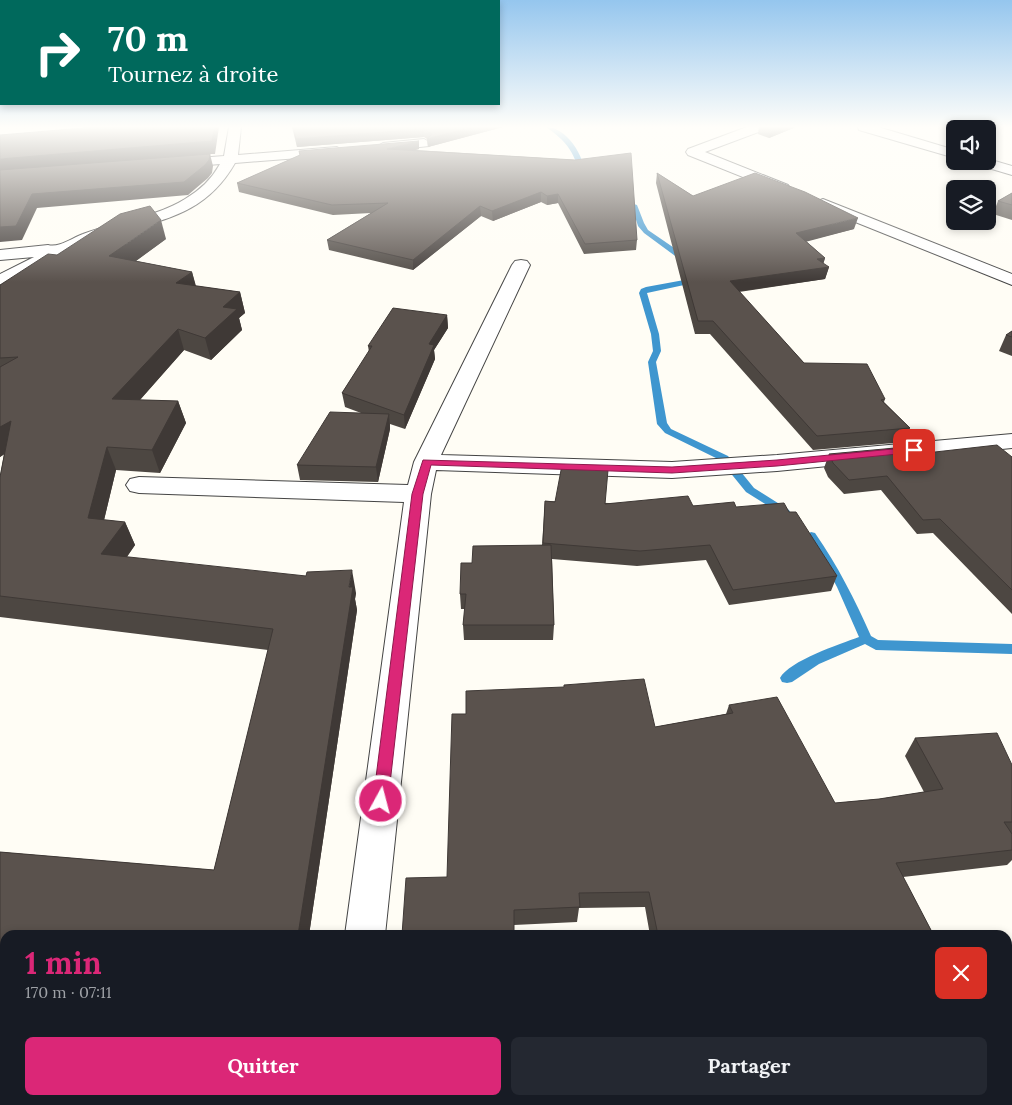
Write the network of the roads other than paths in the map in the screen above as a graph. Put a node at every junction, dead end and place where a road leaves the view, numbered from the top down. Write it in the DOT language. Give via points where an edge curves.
graph roads {
  1 [pos="218,179"];
  2 [pos="758,179"];
  3 [pos="794,193"];
  4 [pos="812,200"];
  5 [pos="66,248"];
  6 [pos="0,255"];
  7 [pos="521,265"];
  8 [pos="1012,280"];
  9 [pos="0,281"];
  10 [pos="1012,441"];
  11 [pos="426,462"];
  12 [pos="140,485"];
  13 [pos="418,494"];
  14 [pos="366,930"];
  1 -- 5 [label="street" via="212,189 182,207"];
  2 -- 3 [label="street"];
  4 -- 8 [label="street"];
  5 -- 6 [label="street"];
  5 -- 9 [label="street"];
  7 -- 11 [label="street"];
  10 -- 11 [label="street" via="672,470"];
  11 -- 13 [label="street"];
  12 -- 13 [label="street"];
  13 -- 14 [label="street"];
}
